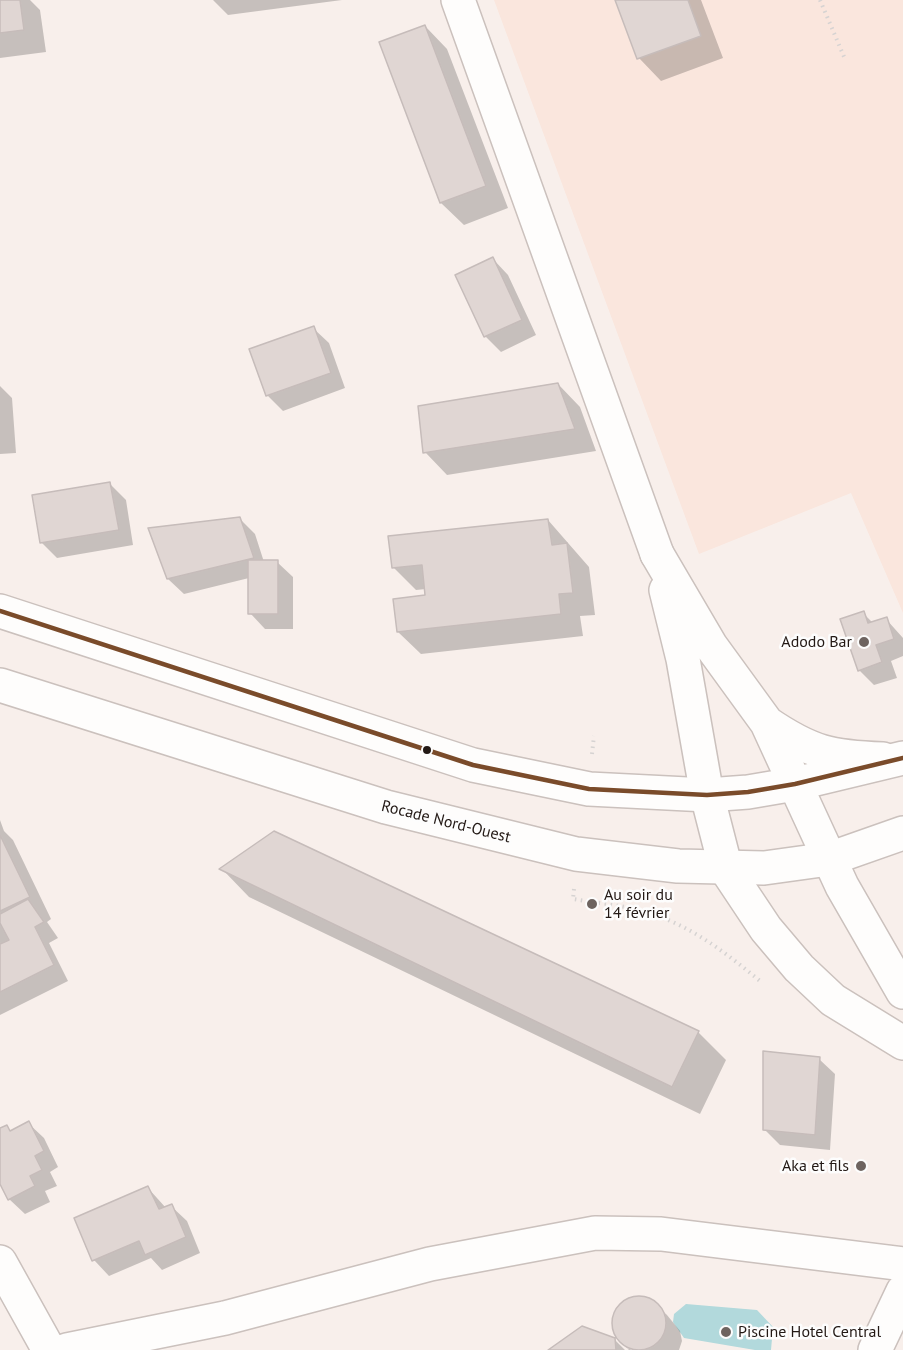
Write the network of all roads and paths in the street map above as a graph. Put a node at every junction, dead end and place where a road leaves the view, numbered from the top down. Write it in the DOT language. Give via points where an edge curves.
graph roads {
  1 [pos="458,0"];
  2 [pos="820,0"];
  3 [pos="845,59"];
  4 [pos="657,554"];
  5 [pos="0,611"];
  6 [pos="0,685"];
  7 [pos="767,723"];
  8 [pos="594,736"];
  9 [pos="900,759"];
  10 [pos="795,784"];
  11 [pos="589,789"];
  12 [pos="706,795"];
  13 [pos="903,833"];
  14 [pos="576,854"];
  15 [pos="829,859"];
  16 [pos="726,869"];
  17 [pos="763,983"];
  18 [pos="903,992"];
  19 [pos="903,1043"];
  20 [pos="0,1262"];
  21 [pos="903,1264"];
  22 [pos="903,1291"];
  23 [pos="225,1318"];
  24 [pos="49,1350"];
  25 [pos="67,1350"];
  26 [pos="208,1350"];
  27 [pos="875,1350"];
  1 -- 4 [label="street"];
  2 -- 3 [label="path"];
  4 -- 7 [label="street" via="711,646"];
  4 -- 12 [label="street" via="683,659"];
  5 -- 11 [label="street" via="473,765"];
  6 -- 14 [label="street, Rocade Nord-Ouest" via="386,807"];
  7 -- 9 [label="street" via="796,743 828,755"];
  7 -- 10 [label="street"];
  8 -- 11 [label="path"];
  9 -- 10 [label="street"];
  10 -- 12 [label="street"];
  10 -- 15 [label="street"];
  11 -- 12 [label="street"];
  12 -- 16 [label="street"];
  13 -- 15 [label="street, Rocade Nord-Ouest"];
  14 -- 16 [label="street, Rocade Nord-Ouest"];
  14 -- 17 [label="path" via="573,899 645,912 684,927"];
  15 -- 16 [label="street, Rocade Nord-Ouest"];
  15 -- 18 [label="street"];
  16 -- 19 [label="street" via="799,968 834,1000"];
  20 -- 24 [label="street"];
  21 -- 23 [label="street" via="661,1234 595,1233 430,1264"];
  22 -- 27 [label="street"];
  23 -- 25 [label="street"];
  23 -- 26 [label="street"];
}
